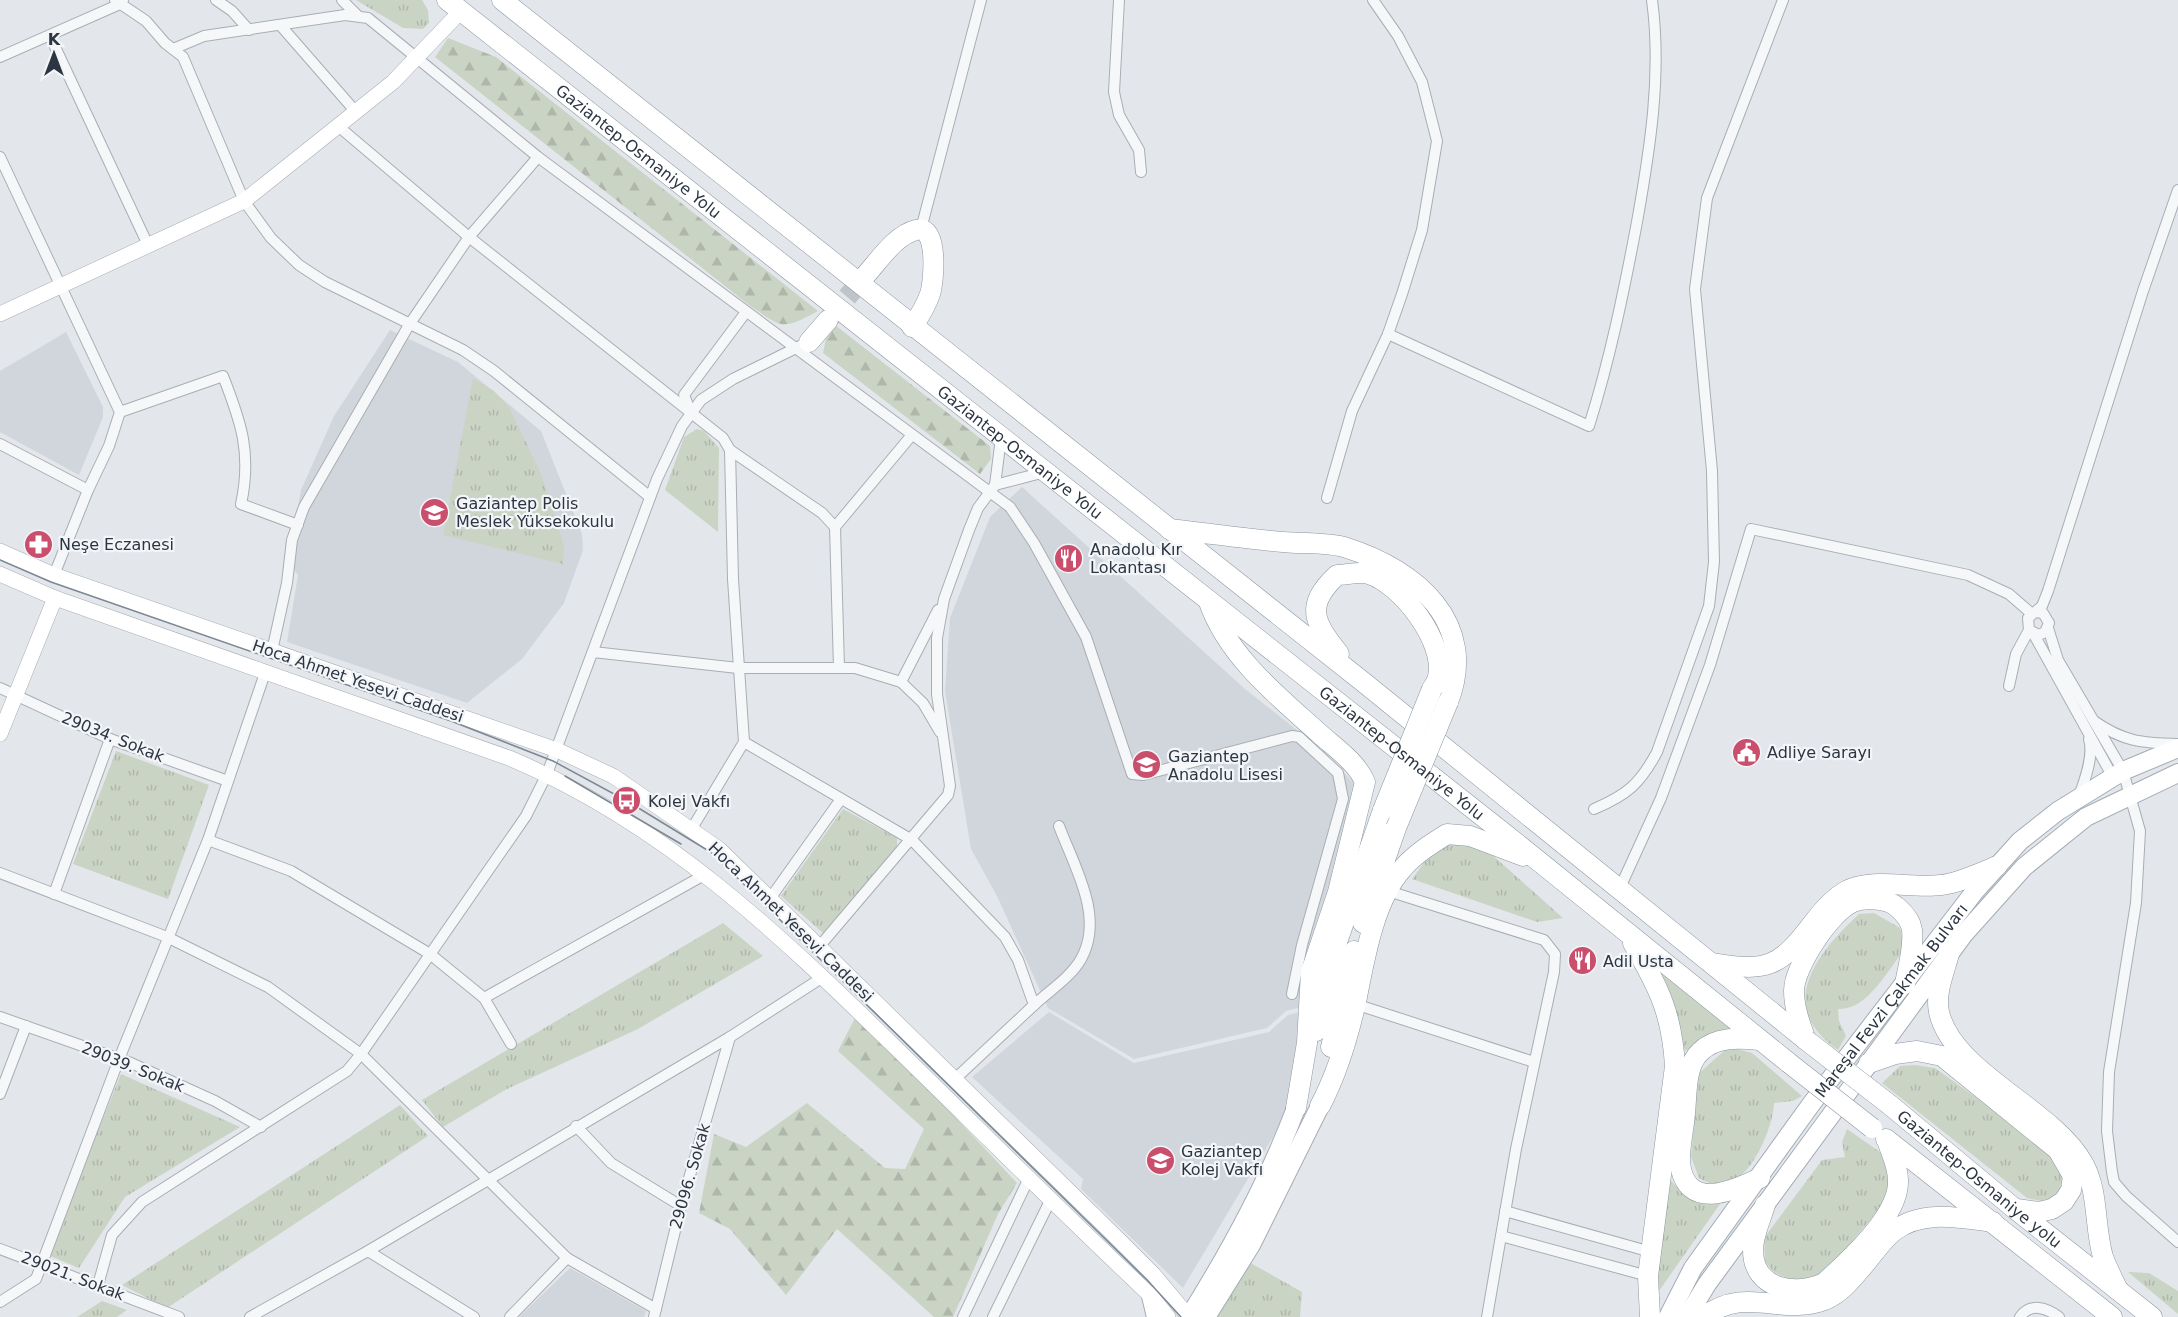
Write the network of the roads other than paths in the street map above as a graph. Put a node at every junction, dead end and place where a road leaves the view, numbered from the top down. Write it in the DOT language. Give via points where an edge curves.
graph roads {
  1 [pos="216,0"];
  2 [pos="342,0"];
  3 [pos="502,0"];
  4 [pos="981,0"];
  5 [pos="1119,0"];
  6 [pos="1373,0"];
  7 [pos="1652,0"];
  8 [pos="1783,0"];
  9 [pos="119,1"];
  10 [pos="233,5"];
  11 [pos="454,5"];
  12 [pos="357,15"];
  13 [pos="281,26"];
  14 [pos="249,30"];
  15 [pos="50,36"];
  16 [pos="173,49"];
  17 [pos="0,57"];
  18 [pos="417,58"];
  19 [pos="356,112"];
  20 [pos="338,126"];
  21 [pos="0,157"];
  22 [pos="538,157"];
  23 [pos="1141,172"];
  24 [pos="2178,190"];
  25 [pos="244,201"];
  26 [pos="921,229"];
  27 [pos="469,237"];
  28 [pos="148,245"];
  29 [pos="864,277"];
  30 [pos="59,285"];
  31 [pos="746,312"];
  32 [pos="0,314"];
  33 [pos="828,321"];
  34 [pos="409,325"];
  35 [pos="912,327"];
  36 [pos="1388,334"];
  37 [pos="802,345"];
  38 [pos="120,412"];
  39 [pos="691,414"];
  40 [pos="911,436"];
  41 [pos="1001,438"];
  42 [pos="0,444"];
  43 [pos="730,450"];
  44 [pos="1045,472"];
  45 [pos="992,488"];
  46 [pos="88,490"];
  47 [pos="650,497"];
  48 [pos="1327,498"];
  49 [pos="297,525"];
  50 [pos="835,527"];
  51 [pos="1169,529"];
  52 [pos="0,551"];
  53 [pos="0,574"];
  54 [pos="54,575"];
  55 [pos="2048,591"];
  56 [pos="55,598"];
  57 [pos="944,599"];
  58 [pos="1208,601"];
  59 [pos="2034,613"];
  60 [pos="2048,623"];
  61 [pos="2031,632"];
  62 [pos="272,651"];
  63 [pos="593,652"];
  64 [pos="738,668"];
  65 [pos="839,668"];
  66 [pos="265,673"];
  67 [pos="1362,681"];
  68 [pos="901,682"];
  69 [pos="2009,686"];
  70 [pos="0,688"];
  71 [pos="16,694"];
  72 [pos="2087,722"];
  73 [pos="0,734"];
  74 [pos="943,738"];
  75 [pos="110,739"];
  76 [pos="744,742"];
  77 [pos="2178,746"];
  78 [pos="557,750"];
  79 [pos="2178,773"];
  80 [pos="547,774"];
  81 [pos="2118,774"];
  82 [pos="228,781"];
  83 [pos="2130,794"];
  84 [pos="841,799"];
  85 [pos="2078,799"];
  86 [pos="1594,810"];
  87 [pos="1059,826"];
  88 [pos="691,830"];
  89 [pos="208,840"];
  90 [pos="912,840"];
  91 [pos="1540,862"];
  92 [pos="1997,867"];
  93 [pos="0,873"];
  94 [pos="706,873"];
  95 [pos="1618,890"];
  96 [pos="1388,891"];
  97 [pos="54,894"];
  98 [pos="769,900"];
  99 [pos="1627,933"];
  100 [pos="167,937"];
  101 [pos="818,948"];
  102 [pos="430,954"];
  103 [pos="1949,954"];
  104 [pos="1709,962"];
  105 [pos="823,977"];
  106 [pos="1905,984"];
  107 [pos="1292,994"];
  108 [pos="484,998"];
  109 [pos="1355,1004"];
  110 [pos="1034,1005"];
  111 [pos="0,1017"];
  112 [pos="26,1026"];
  113 [pos="730,1037"];
  114 [pos="1761,1040"];
  115 [pos="1806,1040"];
  116 [pos="511,1044"];
  117 [pos="361,1054"];
  118 [pos="119,1059"];
  119 [pos="1534,1062"];
  120 [pos="1789,1063"];
  121 [pos="1869,1064"];
  122 [pos="955,1079"];
  123 [pos="0,1094"];
  124 [pos="1320,1106"];
  125 [pos="1296,1108"];
  126 [pos="576,1126"];
  127 [pos="261,1127"];
  128 [pos="1879,1134"];
  129 [pos="1761,1178"];
  130 [pos="486,1180"];
  131 [pos="1028,1180"];
  132 [pos="1050,1201"];
  133 [pos="1765,1205"];
  134 [pos="681,1206"];
  135 [pos="2015,1209"];
  136 [pos="1505,1211"];
  137 [pos="1993,1222"];
  138 [pos="1501,1236"];
  139 [pos="2178,1242"];
  140 [pos="0,1249"];
  141 [pos="368,1251"];
  142 [pos="1651,1252"];
  143 [pos="567,1258"];
  144 [pos="40,1264"];
  145 [pos="1648,1276"];
  146 [pos="98,1285"];
  147 [pos="1217,1286"];
  148 [pos="2118,1290"];
  149 [pos="1151,1296"];
  150 [pos="0,1302"];
  151 [pos="655,1313"];
  152 [pos="178,1317"];
  153 [pos="250,1317"];
  154 [pos="474,1317"];
  155 [pos="510,1317"];
  156 [pos="963,1317"];
  157 [pos="993,1317"];
  158 [pos="1156,1317"];
  159 [pos="1168,1317"];
  160 [pos="1189,1317"];
  161 [pos="1206,1317"];
  162 [pos="1487,1317"];
  163 [pos="1650,1317"];
  164 [pos="1668,1317"];
  165 [pos="1687,1317"];
  166 [pos="1703,1317"];
  167 [pos="2020,1317"];
  168 [pos="2059,1317"];
  169 [pos="2112,1317"];
  170 [pos="2152,1317"];
  1 -- 10 [label="street"];
  2 -- 12 [label="street"];
  3 -- 35 [label="highway, Gaziantep-Osmaniye Yolu"];
  4 -- 26 [label="street"];
  5 -- 23 [label="street" via="1114,93 1119,115 1140,150"];
  6 -- 36 [label="street" via="1422,82 1437,141 1422,230"];
  7 -- 36 [label="street" via="1656,89 1642,192 1623,300 1589,426"];
  8 -- 86 [label="street" via="1707,198 1698,262 1695,289 1712,471 1714,562 1709,606 1649,767 1621,798"];
  9 -- 15 [label="street"];
  9 -- 16 [label="street"];
  10 -- 14 [label="street"];
  11 -- 18 [label="street"];
  11 -- 41 [label="highway, Gaziantep-Osmaniye Yolu"];
  12 -- 13 [label="street"];
  12 -- 18 [label="street" via="368,18"];
  13 -- 14 [label="street"];
  13 -- 19 [label="street"];
  14 -- 16 [label="street" via="204,36"];
  15 -- 17 [label="street"];
  15 -- 28 [label="street"];
  16 -- 25 [label="street" via="183,57"];
  18 -- 19 [label="street"];
  18 -- 22 [label="street"];
  19 -- 20 [label="street"];
  20 -- 25 [label="street"];
  20 -- 27 [label="street"];
  21 -- 30 [label="street"];
  22 -- 27 [label="street"];
  22 -- 31 [label="street"];
  24 -- 55 [label="street"];
  25 -- 28 [label="street"];
  25 -- 34 [label="street" via="271,238 299,265"];
  26 -- 29 [label="highway" via="902,236"];
  26 -- 35 [label="highway" via="931,239 933,281"];
  27 -- 34 [label="street"];
  27 -- 39 [label="street"];
  28 -- 30 [label="street"];
  30 -- 32 [label="street"];
  30 -- 38 [label="street"];
  31 -- 37 [label="street"];
  31 -- 39 [label="street" via="684,395"];
  33 -- 37 [label="highway"];
  34 -- 47 [label="street" via="463,350 494,371"];
  34 -- 49 [label="street"];
  35 -- 51 [label="highway, Gaziantep-Osmaniye Yolu"];
  36 -- 48 [label="street" via="1352,411"];
  37 -- 39 [label="street" via="725,384 701,400"];
  37 -- 40 [label="street"];
  38 -- 46 [label="street"];
  38 -- 49 [label="street" via="223,376 247,452 241,504"];
  39 -- 43 [label="street" via="723,438"];
  39 -- 47 [label="street"];
  40 -- 45 [label="street"];
  40 -- 50 [label="street"];
  41 -- 44 [label="highway, Gaziantep-Osmaniye Yolu"];
  41 -- 45 [label="street"];
  42 -- 46 [label="street"];
  43 -- 50 [label="street" via="822,513"];
  43 -- 64 [label="street"];
  44 -- 45 [label="street"];
  44 -- 58 [label="highway, Gaziantep-Osmaniye Yolu"];
  45 -- 57 [label="street" via="969,530"];
  45 -- 107 [label="street" via="1011,507 1034,543 1086,637 1131,774 1143,775 1292,736 1299,737 1338,773 1343,791 1341,808"];
  46 -- 54 [label="street"];
  47 -- 63 [label="street"];
  49 -- 62 [label="street"];
  50 -- 65 [label="street"];
  51 -- 67 [label="highway, Gaziantep-Osmaniye Yolu"];
  51 -- 124 [label="highway, bridge" via="1346,548 1400,572 1419,586 1446,618 1453,634 1457,678 1396,828 1349,964"];
  52 -- 54 [label="street, Hoca Ahmet Yesevi Caddesi"];
  53 -- 56 [label="street, Hoca Ahmet Yesevi Caddesi"];
  54 -- 62 [label="street, Hoca Ahmet Yesevi Caddesi"];
  55 -- 59 [label="street"];
  55 -- 60 [label="street"];
  56 -- 66 [label="street, Hoca Ahmet Yesevi Caddesi"];
  56 -- 71 [label="street"];
  57 -- 68 [label="street"];
  57 -- 74 [label="street" via="937,638 937,694"];
  58 -- 91 [label="highway, Gaziantep-Osmaniye Yolu"];
  58 -- 125 [label="highway" via="1217,625 1266,685 1346,757 1365,782 1338,892 1311,972 1307,1043"];
  59 -- 60 [label="street" via="2043,613"];
  59 -- 61 [label="street" via="2028,618"];
  59 -- 95 [label="street" via="2009,594 1968,575 1751,529 1710,665 1661,798"];
  60 -- 61 [label="street" via="2039,635"];
  60 -- 72 [label="street" via="2058,660"];
  61 -- 69 [label="street" via="2016,654"];
  61 -- 72 [label="street"];
  62 -- 78 [label="street, Hoca Ahmet Yesevi Caddesi"];
  63 -- 64 [label="street"];
  63 -- 78 [label="street"];
  64 -- 65 [label="street"];
  64 -- 76 [label="street"];
  65 -- 68 [label="street" via="855,668"];
  66 -- 80 [label="street, Hoca Ahmet Yesevi Caddesi"];
  66 -- 82 [label="street"];
  67 -- 95 [label="highway, Gaziantep-Osmaniye Yolu"];
  67 -- 125 [label="highway, bridge" via="1325,636 1315,614 1319,594 1336,575 1368,573 1395,588 1427,628 1437,651 1438,677 1383,810 1337,942"];
  68 -- 74 [label="street" via="923,703"];
  70 -- 71 [label="street, 29034. Sokak"];
  71 -- 73 [label="street"];
  71 -- 75 [label="street, 29034. Sokak"];
  72 -- 77 [label="street" via="2132,742"];
  72 -- 81 [label="street"];
  72 -- 85 [label="street" via="2091,744"];
  74 -- 90 [label="street" via="948,795"];
  75 -- 82 [label="street, 29034. Sokak"];
  75 -- 97 [label="street"];
  76 -- 84 [label="street"];
  76 -- 88 [label="street"];
  77 -- 81 [label="main road, Mareşal Fevzi Çakmak Bulvarı"];
  78 -- 80 [label="street"];
  78 -- 88 [label="street, Hoca Ahmet Yesevi Caddesi" via="613,776"];
  79 -- 83 [label="main road, Mareşal Fevzi Çakmak Bulvarı"];
  80 -- 94 [label="street, Hoca Ahmet Yesevi Caddesi"];
  80 -- 102 [label="street" via="525,816"];
  81 -- 83 [label="street"];
  81 -- 85 [label="main road, Mareşal Fevzi Çakmak Bulvarı"];
  82 -- 89 [label="street"];
  83 -- 103 [label="main road, Mareşal Fevzi Çakmak Bulvarı" via="2086,817 2024,867"];
  83 -- 139 [label="street" via="2140,831 2136,903 2109,1072 2108,1149 2114,1182"];
  84 -- 90 [label="street"];
  84 -- 98 [label="street"];
  85 -- 92 [label="main road, Mareşal Fevzi Çakmak Bulvarı" via="2020,841"];
  87 -- 110 [label="street" via="1088,900 1090,925 1080,961"];
  88 -- 98 [label="street, Hoca Ahmet Yesevi Caddesi" via="718,849"];
  89 -- 100 [label="street"];
  89 -- 102 [label="street" via="291,871"];
  90 -- 101 [label="street"];
  90 -- 110 [label="street" via="1005,937"];
  91 -- 96 [label="highway" via="1470,836 1447,834 1401,869"];
  91 -- 99 [label="highway, Gaziantep-Osmaniye Yolu"];
  92 -- 104 [label="highway" via="1945,885 1876,885 1847,890 1833,899 1782,959 1762,967"];
  92 -- 106 [label="main road, Mareşal Fevzi Çakmak Bulvarı"];
  93 -- 97 [label="street"];
  94 -- 105 [label="street, Hoca Ahmet Yesevi Caddesi"];
  94 -- 108 [label="street"];
  95 -- 104 [label="highway, Gaziantep-Osmaniye Yolu"];
  96 -- 109 [label="highway" via="1365,949"];
  96 -- 119 [label="street" via="1544,940 1555,954 1554,972"];
  97 -- 100 [label="street"];
  98 -- 101 [label="street, Hoca Ahmet Yesevi Caddesi"];
  99 -- 114 [label="highway, Gaziantep-Osmaniye Yolu"];
  99 -- 142 [label="highway" via="1663,998 1673,1031 1675,1066"];
  100 -- 117 [label="street" via="268,987"];
  100 -- 118 [label="street"];
  101 -- 122 [label="street, Hoca Ahmet Yesevi Caddesi"];
  102 -- 108 [label="street"];
  102 -- 117 [label="street"];
  103 -- 121 [label="main road, Mareşal Fevzi Çakmak Bulvarı"];
  103 -- 148 [label="highway" via="1938,994 1945,1029 1971,1061 2069,1143 2084,1164 2103,1256"];
  104 -- 115 [label="highway, Gaziantep-Osmaniye Yolu"];
  105 -- 113 [label="street"];
  105 -- 131 [label="street, Hoca Ahmet Yesevi Caddesi"];
  106 -- 115 [label="highway" via="1912,928 1905,914 1893,903 1872,899 1854,902 1837,914 1799,966 1794,990 1796,1012"];
  106 -- 129 [label="main road, Mareşal Fevzi Çakmak Bulvarı" via="1812,1103"];
  108 -- 116 [label="street"];
  109 -- 119 [label="street"];
  109 -- 124 [label="highway" via="1333,1083"];
  110 -- 122 [label="street"];
  111 -- 112 [label="street, 29039. Sokak"];
  112 -- 118 [label="street, 29039. Sokak"];
  112 -- 123 [label="street"];
  113 -- 126 [label="street"];
  113 -- 134 [label="street, 29096. Sokak"];
  114 -- 120 [label="highway, Gaziantep-Osmaniye Yolu"];
  114 -- 129 [label="highway" via="1736,1038 1713,1043 1699,1053 1690,1067 1680,1162 1692,1189 1705,1194 1719,1194"];
  115 -- 135 [label="highway, Gaziantep-Osmaniye yolu, bridge"];
  117 -- 127 [label="street" via="347,1071"];
  117 -- 130 [label="street"];
  118 -- 127 [label="street, 29039. Sokak" via="215,1101"];
  118 -- 144 [label="street"];
  119 -- 136 [label="street"];
  120 -- 128 [label="highway, Gaziantep-Osmaniye yolu, bridge"];
  121 -- 133 [label="main road, Mareşal Fevzi Çakmak Bulvarı"];
  121 -- 135 [label="highway" via="1917,1051 1942,1056 2058,1150 2073,1176 2064,1201 2038,1212"];
  122 -- 160 [label="street, Hoca Ahmet Yesevi Caddesi" via="1154,1275"];
  124 -- 147 [label="main road" via="1251,1245"];
  125 -- 147 [label="main road"];
  126 -- 130 [label="street"];
  126 -- 134 [label="street" via="611,1163"];
  127 -- 146 [label="street" via="142,1202 112,1235"];
  128 -- 133 [label="highway" via="1899,1181 1896,1198 1890,1213 1824,1283 1792,1291 1776,1286 1764,1276 1753,1251"];
  128 -- 137 [label="highway, Gaziantep-Osmaniye yolu"];
  129 -- 164 [label="main road, Mareşal Fevzi Çakmak Bulvarı" via="1693,1268"];
  130 -- 141 [label="street"];
  130 -- 143 [label="street"];
  131 -- 132 [label="street, Hoca Ahmet Yesevi Caddesi"];
  131 -- 156 [label="street"];
  132 -- 149 [label="street, Hoca Ahmet Yesevi Caddesi"];
  132 -- 157 [label="street"];
  133 -- 165 [label="main road, Mareşal Fevzi Çakmak Bulvarı"];
  134 -- 151 [label="street, 29096. Sokak"];
  135 -- 148 [label="highway, Gaziantep-Osmaniye yolu"];
  136 -- 138 [label="street"];
  136 -- 142 [label="street"];
  137 -- 166 [label="highway" via="1945,1217 1912,1222 1895,1230 1836,1295 1802,1305 1758,1300 1733,1303"];
  137 -- 169 [label="highway, Gaziantep-Osmaniye yolu"];
  138 -- 145 [label="street"];
  138 -- 162 [label="street"];
  140 -- 144 [label="street, 29021. Sokak"];
  141 -- 153 [label="street"];
  141 -- 154 [label="street"];
  142 -- 145 [label="highway"];
  143 -- 151 [label="street"];
  143 -- 155 [label="street"];
  144 -- 146 [label="street, 29021. Sokak"];
  144 -- 150 [label="street" via="36,1279"];
  145 -- 163 [label="highway"];
  146 -- 152 [label="street, 29021. Sokak"];
  147 -- 160 [label="main road"];
  147 -- 161 [label="main road"];
  148 -- 170 [label="highway, Gaziantep-Osmaniye yolu"];
  149 -- 158 [label="main road"];
  149 -- 159 [label="street, Hoca Ahmet Yesevi Caddesi"];
  167 -- 168 [label="street" via="2037,1307"];
}
